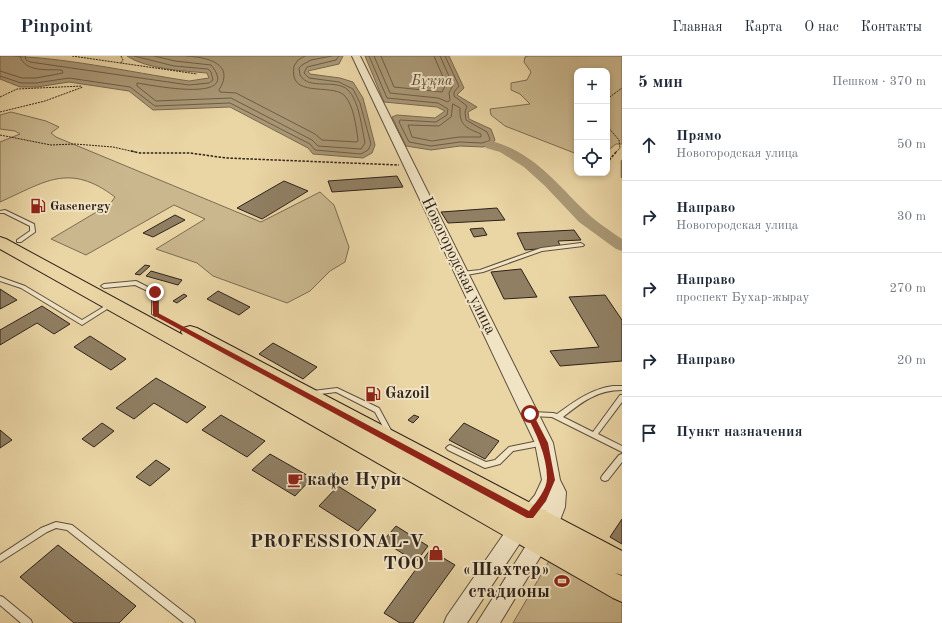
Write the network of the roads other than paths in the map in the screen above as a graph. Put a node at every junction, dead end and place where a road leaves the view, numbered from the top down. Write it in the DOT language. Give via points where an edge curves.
graph roads {
  1 [pos="356,56"];
  2 [pos="0,212"];
  3 [pos="4,240"];
  4 [pos="580,245"];
  5 [pos="461,274"];
  6 [pos="0,279"];
  7 [pos="113,296"];
  8 [pos="622,388"];
  9 [pos="622,397"];
  10 [pos="530,414"];
  11 [pos="558,417"];
  12 [pos="594,435"];
  13 [pos="544,443"];
  14 [pos="450,448"];
  15 [pos="622,449"];
  16 [pos="622,457"];
  17 [pos="606,478"];
  18 [pos="551,480"];
  19 [pos="530,515"];
  20 [pos="517,531"];
  21 [pos="544,534"];
  22 [pos="0,559"];
  23 [pos="622,564"];
  24 [pos="622,590"];
  25 [pos="0,600"];
  26 [pos="28,623"];
  27 [pos="191,623"];
  28 [pos="455,623"];
  29 [pos="488,623"];
  1 -- 5 [label="street, Новогородская улица"];
  2 -- 3 [label="lane" via="5,211 32,225 33,231"];
  3 -- 7 [label="main road"];
  4 -- 5 [label="lane" via="541,250 481,271"];
  5 -- 10 [label="street, Новогородская улица"];
  6 -- 7 [label="lane" via="23,287 82,323"];
  7 -- 19 [label="main road" via="155,314"];
  7 -- 20 [label="main road"];
  8 -- 11 [label="lane" via="602,389 592,393"];
  9 -- 12 [label="lane"];
  10 -- 11 [label="lane" via="547,413"];
  10 -- 13 [label="street, Новогородская улица"];
  11 -- 12 [label="lane"];
  12 -- 15 [label="lane"];
  13 -- 14 [label="lane" via="511,449 497,462 485,465"];
  13 -- 18 [label="street, Новогородская улица"];
  16 -- 17 [label="lane"];
  18 -- 19 [label="street" via="543,499"];
  18 -- 21 [label="street, Новогородская улица" via="557,492 556,507"];
  19 -- 20 [label="street"];
  19 -- 21 [label="main road"];
  20 -- 21 [label="main road"];
  20 -- 28 [label="street"];
  21 -- 23 [label="main road"];
  21 -- 24 [label="main road"];
  21 -- 29 [label="street, Новогородская улица"];
  22 -- 27 [label="lane" via="44,530 56,525 69,527"];
  25 -- 26 [label="lane"];
}
